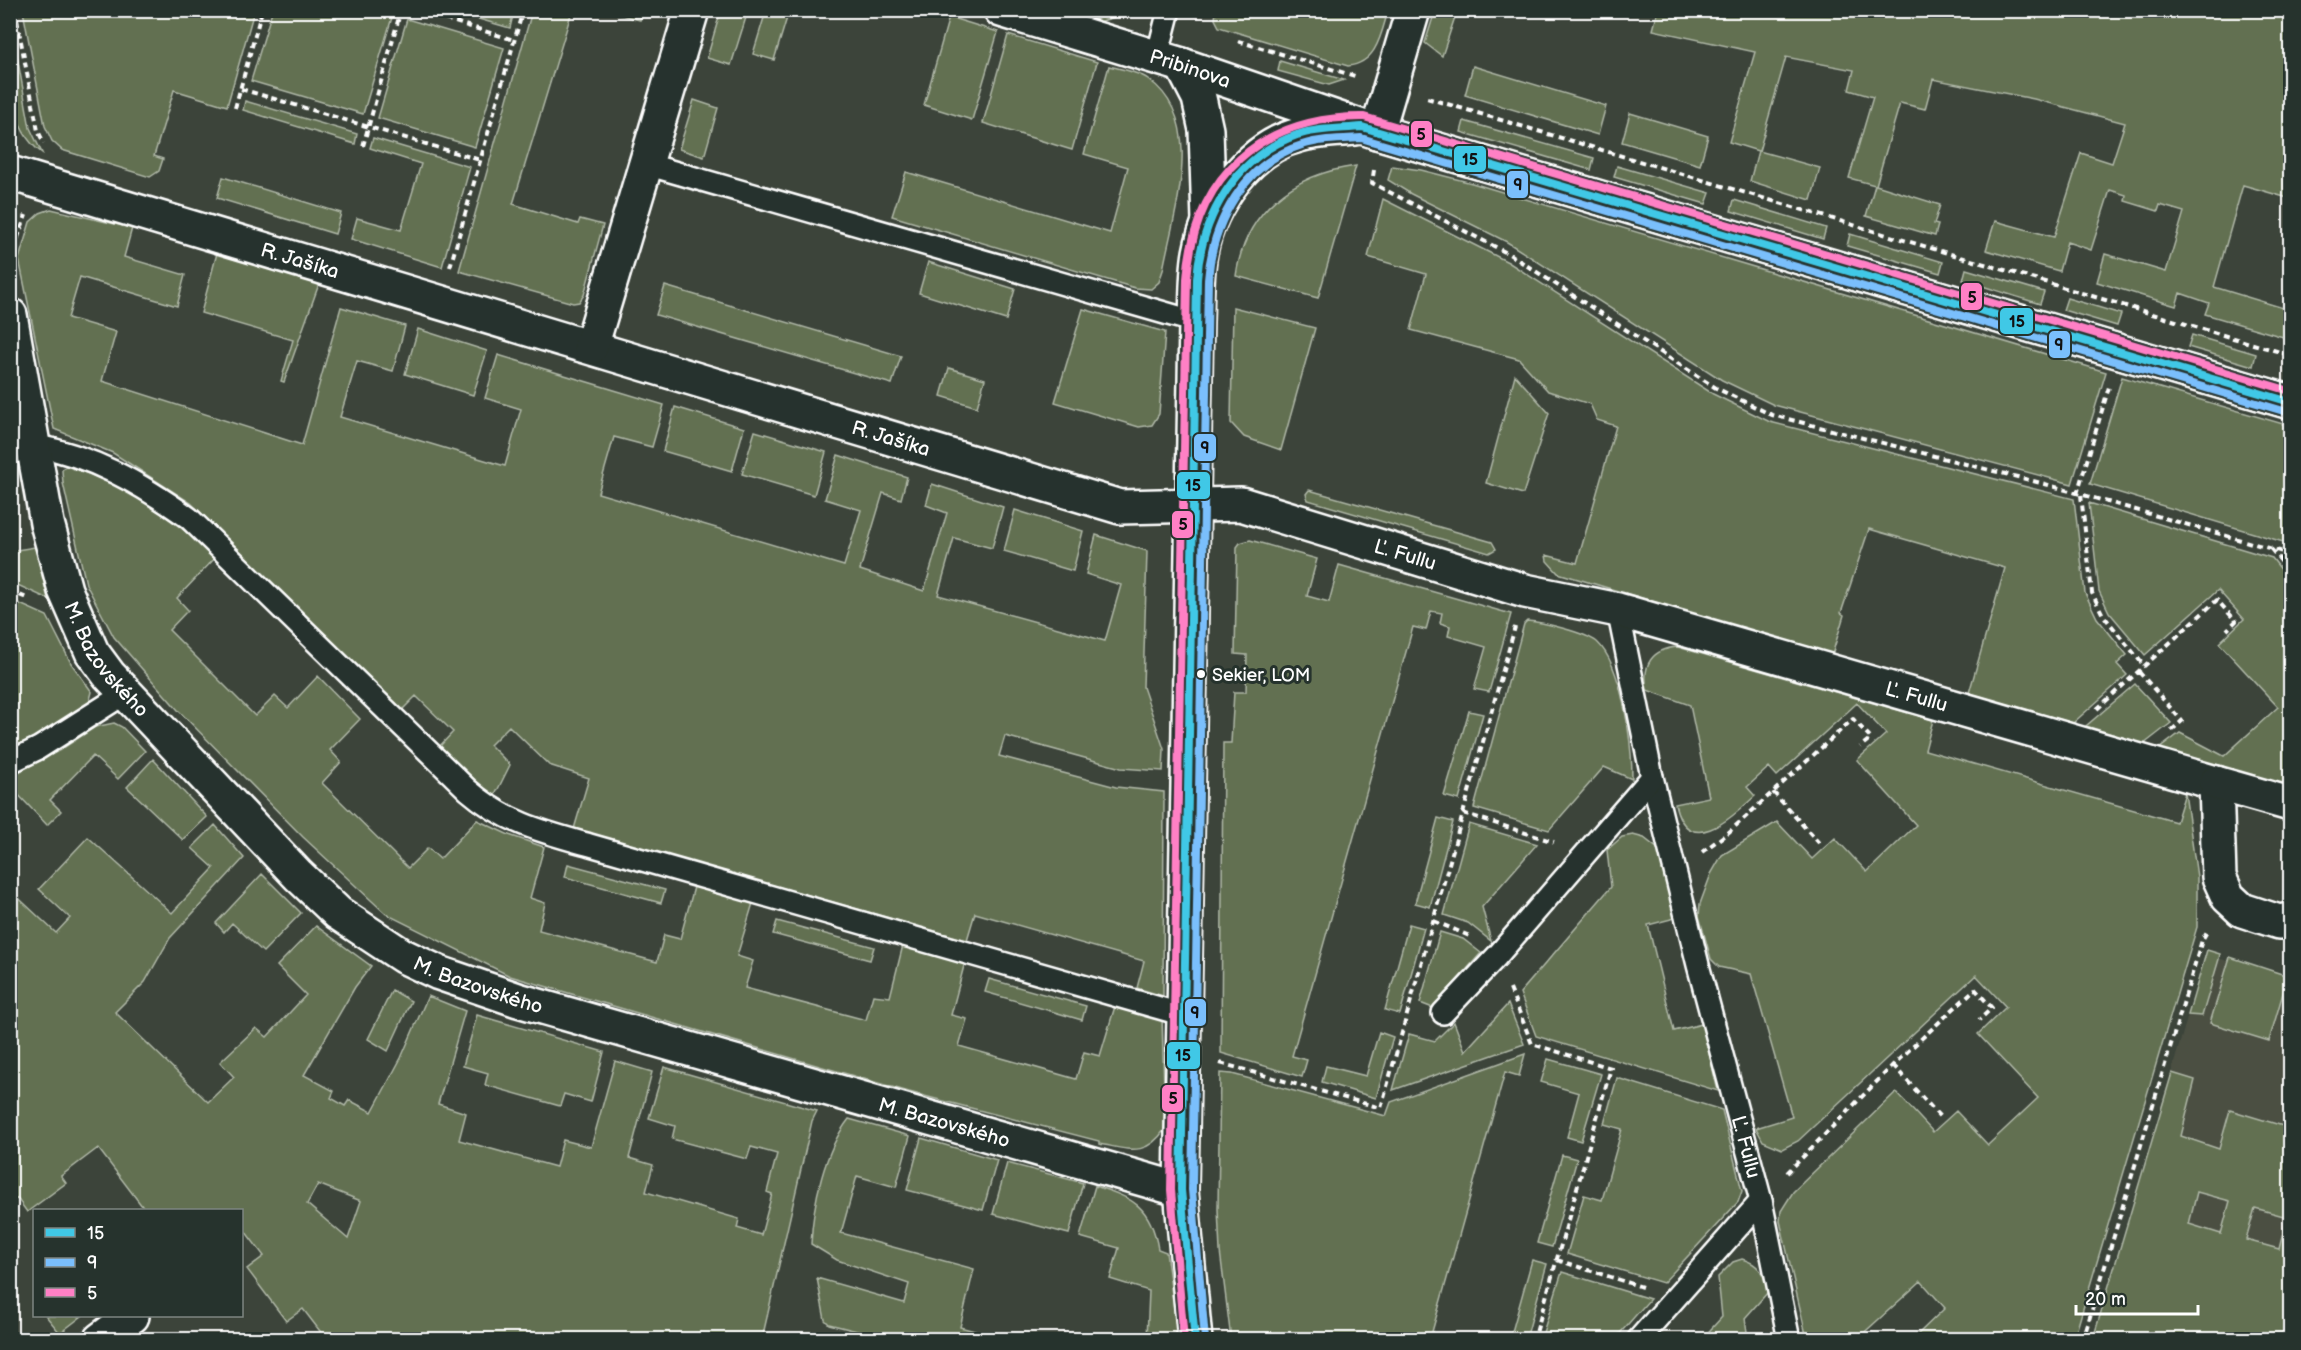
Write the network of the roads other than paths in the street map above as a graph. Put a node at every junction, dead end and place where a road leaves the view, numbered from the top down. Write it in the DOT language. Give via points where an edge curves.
graph roads {
  1 [pos="692,10"];
  2 [pos="1000,10"];
  3 [pos="1169,10"];
  4 [pos="1413,10"];
  5 [pos="1169,61"];
  6 [pos="1369,129"];
  7 [pos="646,165"];
  8 [pos="10,173"];
  9 [pos="1209,224"];
  10 [pos="10,315"];
  11 [pos="1196,322"];
  12 [pos="591,347"];
  13 [pos="2290,402"];
  14 [pos="33,445"];
  15 [pos="1192,503"];
  16 [pos="1618,610"];
  17 [pos="124,694"];
  18 [pos="10,762"];
  19 [pos="1652,777"];
  20 [pos="2216,783"];
  21 [pos="2290,804"];
  22 [pos="2290,920"];
  23 [pos="1443,1013"];
  24 [pos="1184,1015"];
  25 [pos="1181,1190"];
  26 [pos="1761,1201"];
  27 [pos="131,1317"];
  28 [pos="100,1340"];
  29 [pos="1195,1340"];
  30 [pos="1638,1340"];
  31 [pos="1789,1340"];
  1 -- 7 [label="street"];
  2 -- 5 [label="street, Pribinova"];
  3 -- 5 [label="lane"];
  4 -- 6 [label="street"];
  5 -- 6 [label="street, Pribinova"];
  5 -- 9 [label="street" via="1199,98 1206,130"];
  6 -- 9 [label="street" via="1300,134 1279,142 1242,171 1227,189"];
  6 -- 13 [label="street, Pribinova"];
  7 -- 11 [label="lane"];
  7 -- 12 [label="street"];
  8 -- 12 [label="street, R. Jašíka"];
  9 -- 11 [label="street" via="1200,252"];
  10 -- 14 [label="street, M. Bazovského"];
  11 -- 15 [label="street"];
  12 -- 15 [label="street, R. Jašíka" via="1120,507"];
  14 -- 17 [label="street, M. Bazovského" via="47,523 69,604 92,652"];
  14 -- 24 [label="lane" via="73,453 118,472 189,518 451,774 505,818"];
  15 -- 16 [label="street, Ľ. Fullu" via="1241,504 1525,591"];
  15 -- 24 [label="street"];
  16 -- 19 [label="lane, Ľ. Fullu"];
  16 -- 20 [label="street, Ľ. Fullu"];
  17 -- 18 [label="lane"];
  17 -- 25 [label="street, M. Bazovského" via="338,913 403,956 439,973 518,1000"];
  19 -- 23 [label="lane"];
  19 -- 26 [label="lane, Ľ. Fullu"];
  20 -- 21 [label="street, Ľ. Fullu"];
  20 -- 22 [label="street" via="2219,877 2228,897 2242,910 2279,922"];
  24 -- 25 [label="street"];
  25 -- 29 [label="street"];
  26 -- 30 [label="lane, Ľ. Fullu"];
  26 -- 31 [label="lane, Ľ. Fullu"];
  27 -- 28 [label="street"];
}
